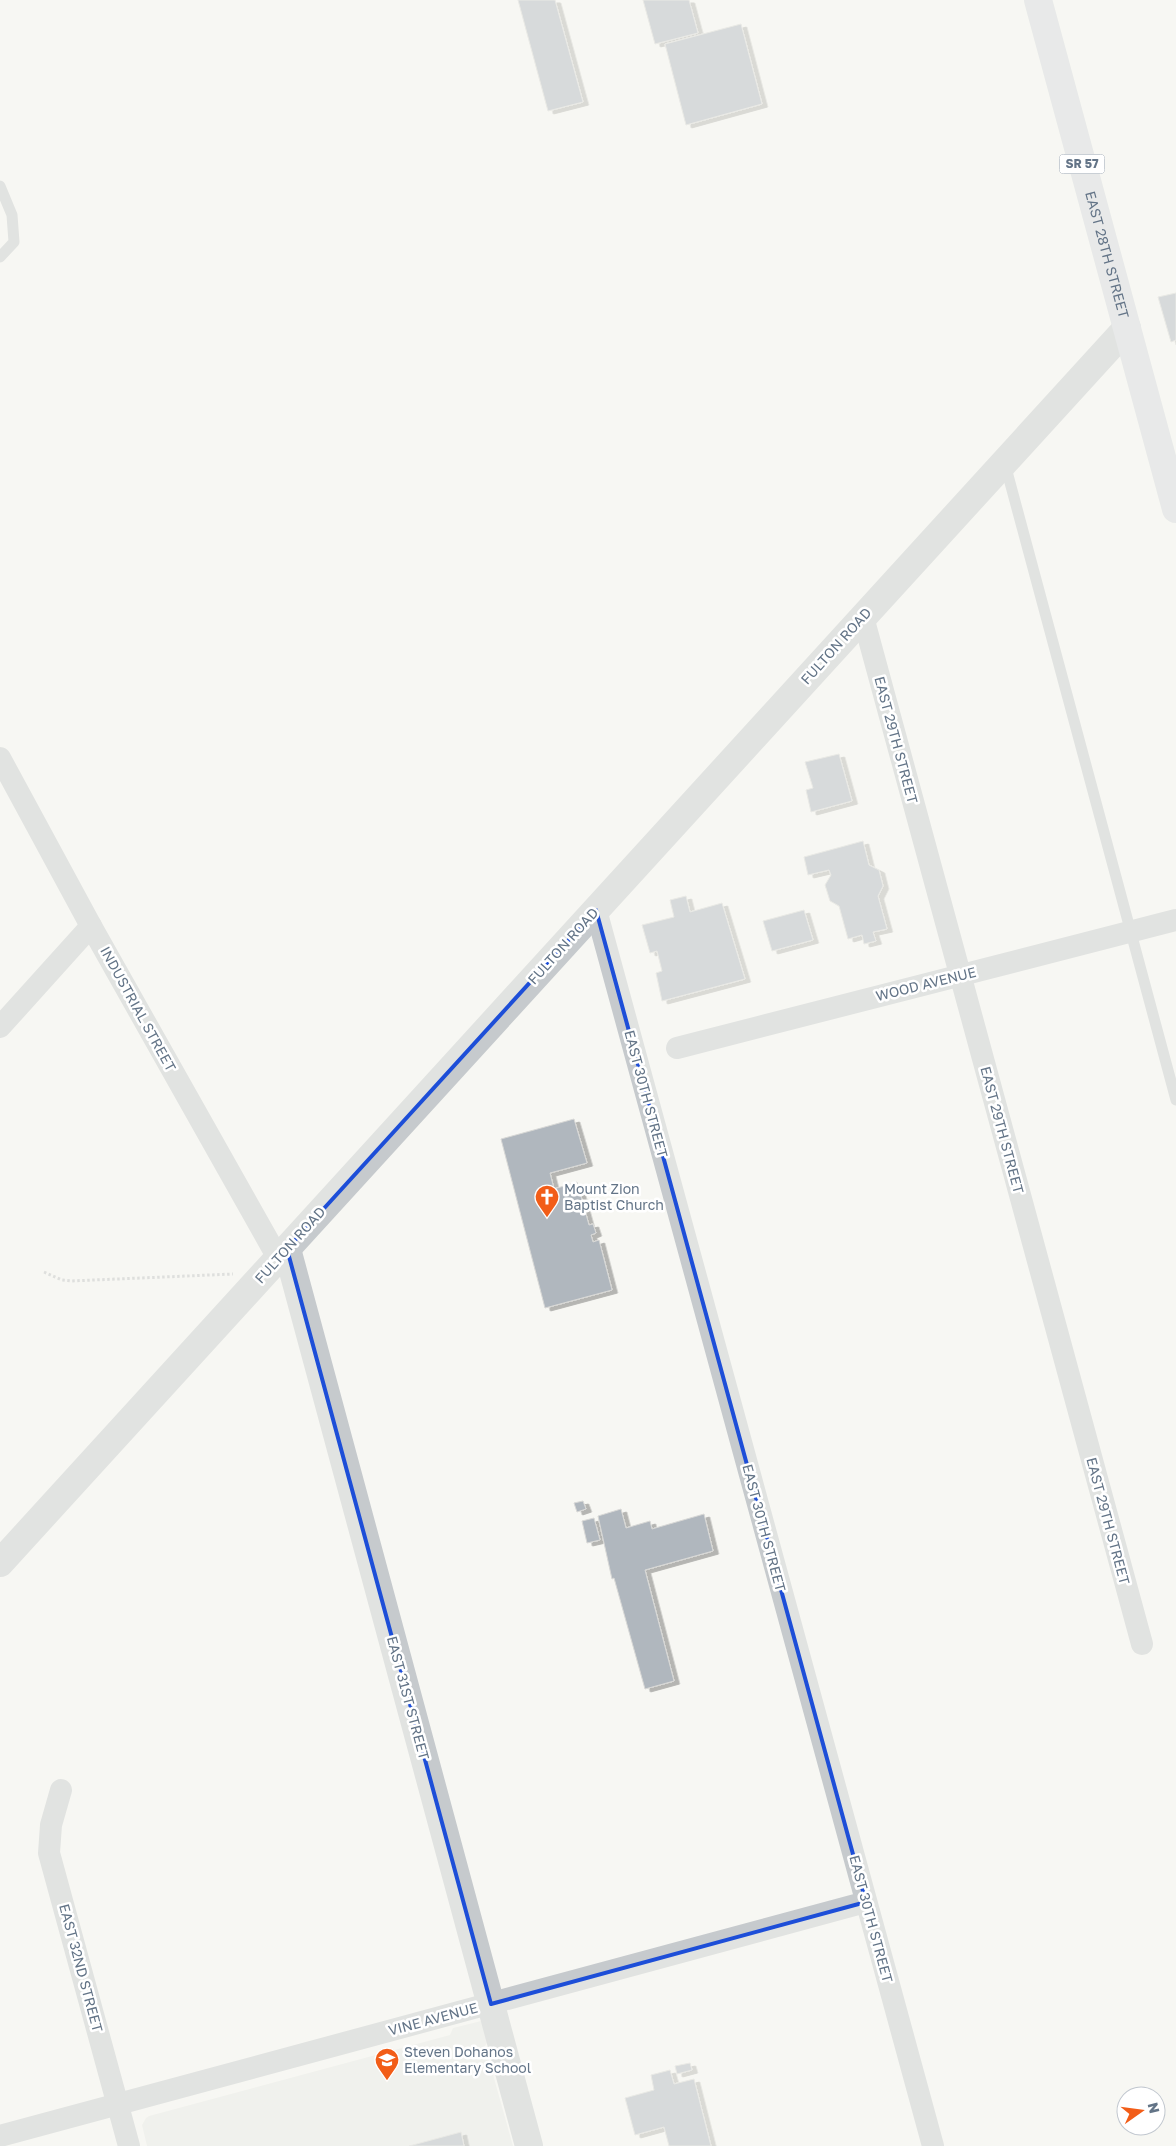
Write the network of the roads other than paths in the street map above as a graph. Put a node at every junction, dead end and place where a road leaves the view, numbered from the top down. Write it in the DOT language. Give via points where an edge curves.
graph roads {
  1 [pos="1038,0"];
  2 [pos="0,186"];
  3 [pos="0,257"];
  4 [pos="1127,328"];
  5 [pos="1004,462"];
  6 [pos="1176,509"];
  7 [pos="863,617"];
  8 [pos="0,758"];
  9 [pos="596,910"];
  10 [pos="1176,920"];
  11 [pos="91,926"];
  12 [pos="1130,931"];
  13 [pos="960,975"];
  14 [pos="0,1027"];
  15 [pos="676,1048"];
  16 [pos="1176,1100"];
  17 [pos="282,1254"];
  18 [pos="0,1563"];
  19 [pos="1142,1644"];
  20 [pos="61,1790"];
  21 [pos="866,1902"];
  22 [pos="491,2004"];
  23 [pos="118,2104"];
  24 [pos="0,2136"];
  25 [pos="129,2146"];
  26 [pos="529,2146"];
  27 [pos="933,2146"];
  1 -- 4 [label="main road, EAST 28TH STREET / SR 57"];
  2 -- 3 [label="lane" via="12,215 14,242"];
  4 -- 5 [label="street, FULTON ROAD"];
  4 -- 6 [label="main road, EAST 28TH STREET / SR 57"];
  5 -- 7 [label="street, FULTON ROAD"];
  5 -- 12 [label="lane"];
  7 -- 9 [label="street, FULTON ROAD"];
  7 -- 13 [label="street, EAST 29TH STREET"];
  8 -- 11 [label="street, INDUSTRIAL STREET"];
  9 -- 17 [label="street, FULTON ROAD"];
  9 -- 21 [label="street, EAST 30TH STREET"];
  10 -- 12 [label="street, WOOD AVENUE"];
  11 -- 14 [label="street"];
  11 -- 17 [label="street, INDUSTRIAL STREET"];
  12 -- 13 [label="street, WOOD AVENUE"];
  12 -- 16 [label="lane"];
  13 -- 15 [label="street, WOOD AVENUE"];
  13 -- 19 [label="street, EAST 29TH STREET"];
  17 -- 18 [label="street, FULTON ROAD"];
  17 -- 22 [label="street, EAST 31ST STREET"];
  20 -- 23 [label="street, EAST 32ND STREET" via="51,1825 49,1854"];
  21 -- 22 [label="street, VINE AVENUE"];
  21 -- 27 [label="street, EAST 30TH STREET"];
  22 -- 23 [label="street, VINE AVENUE"];
  22 -- 26 [label="street, EAST 31ST STREET"];
  23 -- 24 [label="street, VINE AVENUE"];
  23 -- 25 [label="street, EAST 32ND STREET"];
}
